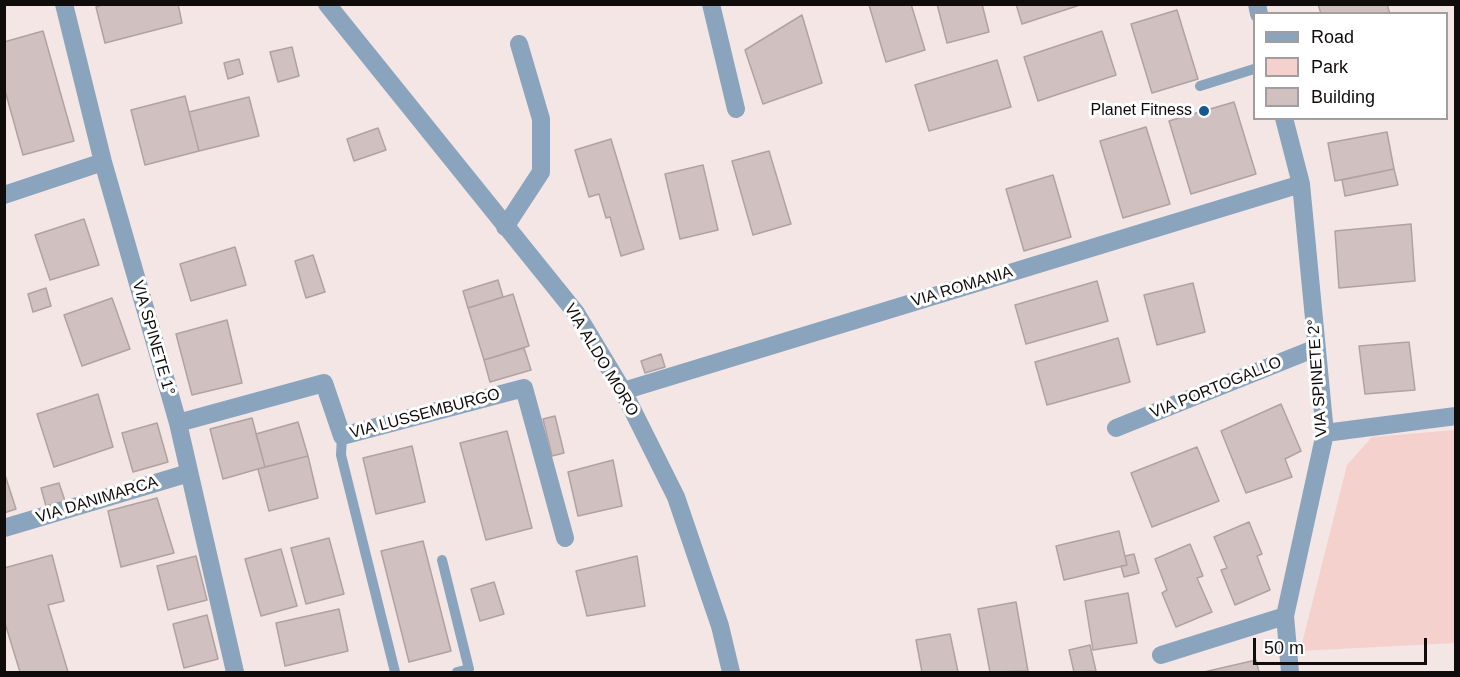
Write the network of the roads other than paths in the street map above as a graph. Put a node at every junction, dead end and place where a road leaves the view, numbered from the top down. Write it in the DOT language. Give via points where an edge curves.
graph roads {
  1 [pos="64,4"];
  2 [pos="327,4"];
  3 [pos="711,4"];
  4 [pos="519,44"];
  5 [pos="1253,69"];
  6 [pos="1200,86"];
  7 [pos="736,109"];
  8 [pos="1285,120"];
  9 [pos="103,162"];
  10 [pos="1301,184"];
  11 [pos="4,195"];
  12 [pos="505,227"];
  13 [pos="1316,348"];
  14 [pos="623,391"];
  15 [pos="1455,416"];
  16 [pos="178,423"];
  17 [pos="1116,428"];
  18 [pos="1325,433"];
  19 [pos="342,436"];
  20 [pos="189,472"];
  21 [pos="4,528"];
  22 [pos="565,538"];
  23 [pos="442,560"];
  24 [pos="1286,616"];
  25 [pos="1161,655"];
  26 [pos="236,672"];
  27 [pos="395,672"];
  28 [pos="457,672"];
  29 [pos="731,672"];
  30 [pos="1290,672"];
  1 -- 9 [label="street, VIA SPINETE 1°"];
  2 -- 12 [label="street, VIA ALDO MORO"];
  3 -- 7 [label="street"];
  4 -- 12 [label="street" via="541,119 541,172"];
  5 -- 6 [label="lane"];
  8 -- 10 [label="street, VIA SPINETE 2°"];
  9 -- 11 [label="street"];
  9 -- 16 [label="street, VIA SPINETE 1°"];
  10 -- 13 [label="street, VIA SPINETE 2°"];
  10 -- 14 [label="street, VIA ROMANIA"];
  12 -- 14 [label="street, VIA ALDO MORO" via="576,313"];
  13 -- 17 [label="street, VIA PORTOGALLO"];
  13 -- 18 [label="street, VIA SPINETE 2°"];
  14 -- 29 [label="street, VIA ALDO MORO" via="676,497 720,626"];
  15 -- 18 [label="street"];
  16 -- 19 [label="street, VIA LUSSEMBURGO" via="324,382"];
  16 -- 20 [label="street, VIA SPINETE 1°"];
  18 -- 24 [label="street, VIA SPINETE 2°"];
  19 -- 22 [label="street, VIA LUSSEMBURGO" via="524,388"];
  19 -- 27 [label="lane" via="341,455"];
  20 -- 21 [label="street, VIA DANIMARCA"];
  20 -- 26 [label="street, VIA SPINETE 1°"];
  23 -- 28 [label="lane" via="469,669"];
  24 -- 25 [label="street"];
  24 -- 30 [label="street, VIA SPINETE 2°"];
}
